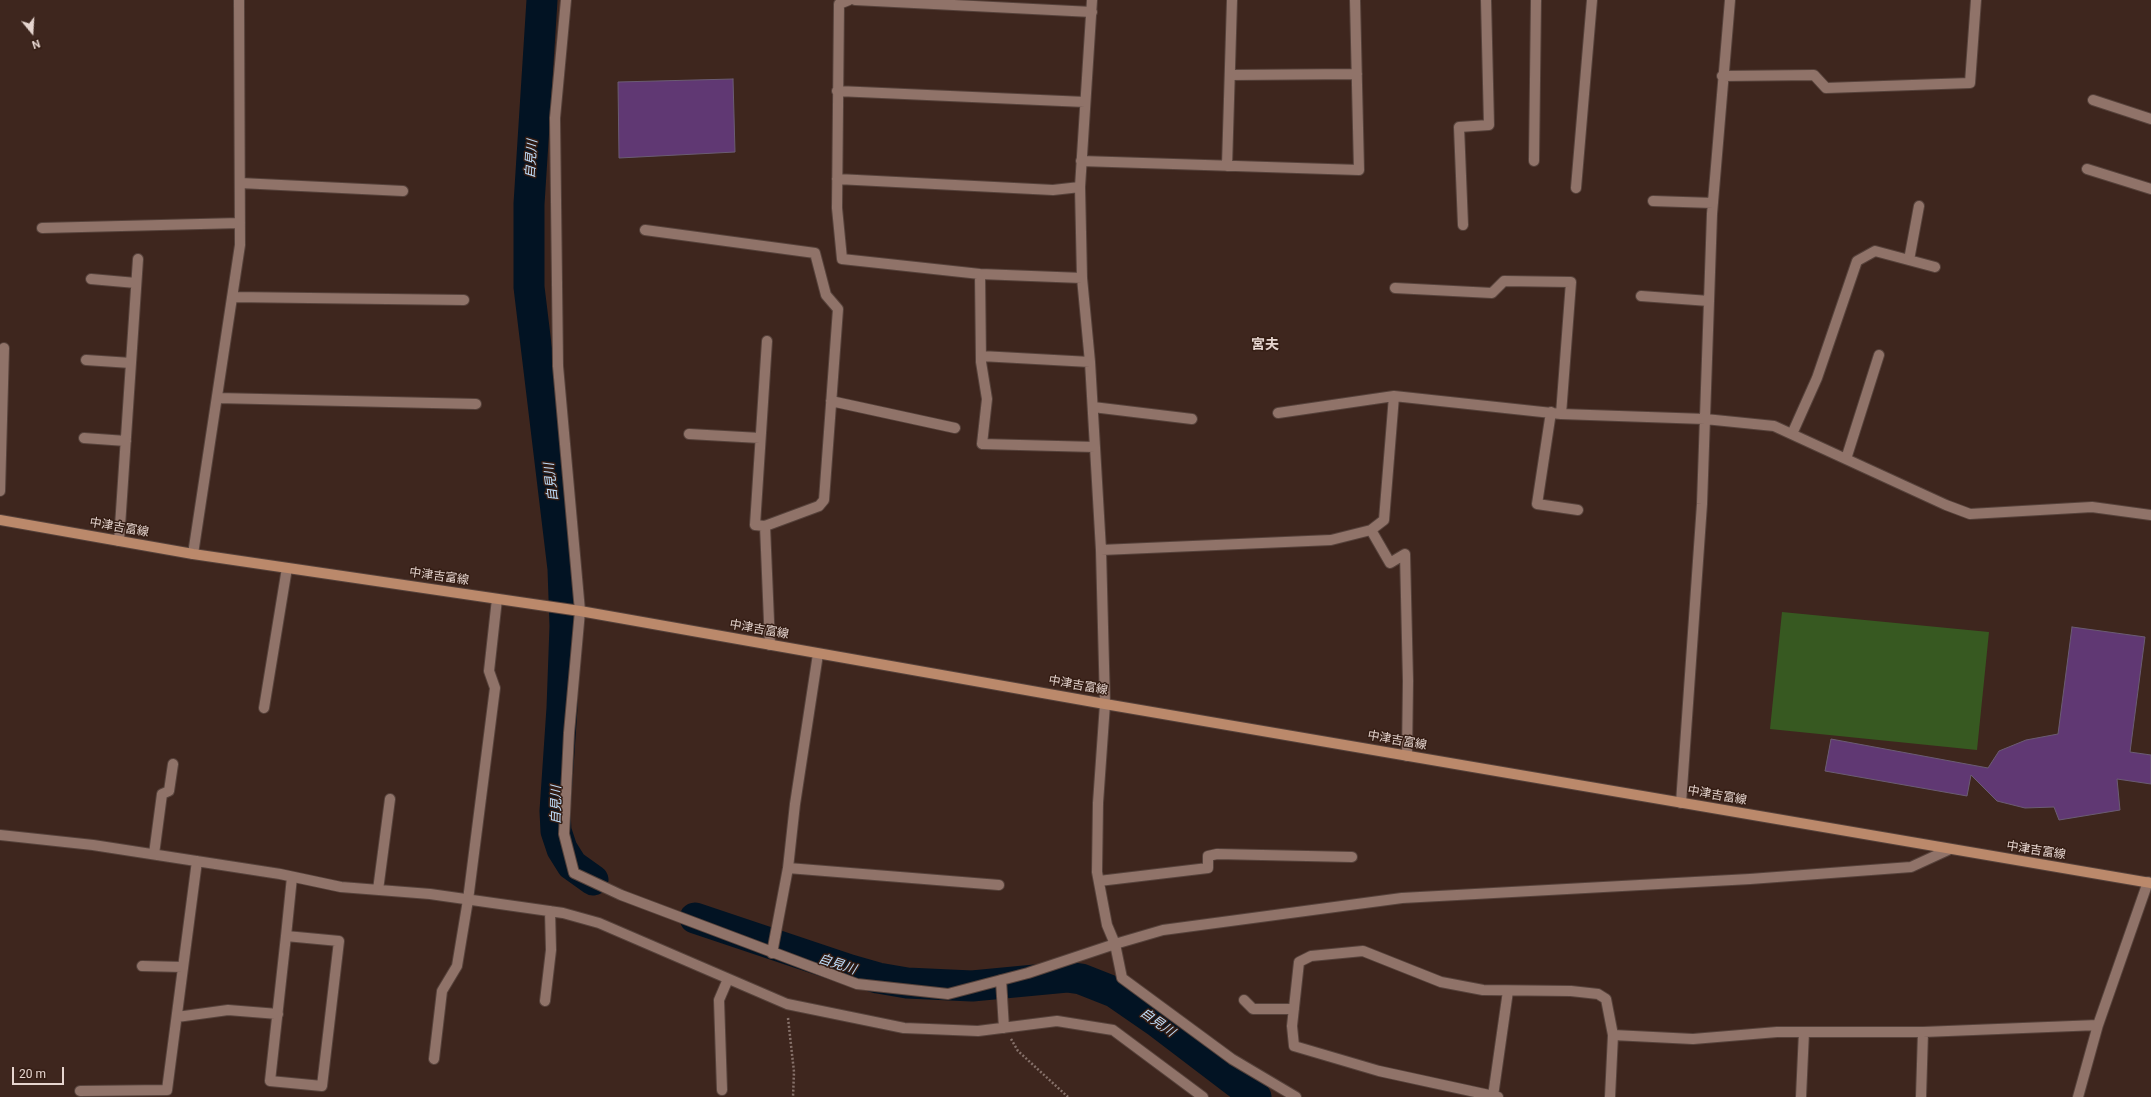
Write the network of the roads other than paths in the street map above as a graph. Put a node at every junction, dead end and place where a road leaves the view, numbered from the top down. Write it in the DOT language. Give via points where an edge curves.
graph roads {
  1 [pos="239,0"];
  2 [pos="566,0"];
  3 [pos="849,0"];
  4 [pos="855,0"];
  5 [pos="1092,0"];
  6 [pos="1232,0"];
  7 [pos="1355,0"];
  8 [pos="1486,0"];
  9 [pos="1536,0"];
  10 [pos="1592,0"];
  11 [pos="1730,0"];
  12 [pos="1976,0"];
  13 [pos="1092,12"];
  14 [pos="1357,74"];
  15 [pos="1230,76"];
  16 [pos="1722,76"];
  17 [pos="837,91"];
  18 [pos="2094,100"];
  19 [pos="1085,102"];
  20 [pos="2151,119"];
  21 [pos="1081,161"];
  22 [pos="1534,161"];
  23 [pos="1227,166"];
  24 [pos="2087,169"];
  25 [pos="837,179"];
  26 [pos="240,184"];
  27 [pos="1080,187"];
  28 [pos="1576,188"];
  29 [pos="2151,189"];
  30 [pos="403,191"];
  31 [pos="1653,201"];
  32 [pos="1713,204"];
  33 [pos="1919,206"];
  34 [pos="240,223"];
  35 [pos="1463,225"];
  36 [pos="42,228"];
  37 [pos="645,230"];
  38 [pos="138,259"];
  39 [pos="1909,260"];
  40 [pos="1935,267"];
  41 [pos="980,274"];
  42 [pos="1082,278"];
  43 [pos="91,279"];
  44 [pos="136,283"];
  45 [pos="1395,288"];
  46 [pos="1641,296"];
  47 [pos="232,297"];
  48 [pos="464,300"];
  49 [pos="1709,301"];
  50 [pos="767,340"];
  51 [pos="4,348"];
  52 [pos="1879,354"];
  53 [pos="981,356"];
  54 [pos="86,360"];
  55 [pos="1090,362"];
  56 [pos="131,363"];
  57 [pos="1394,396"];
  58 [pos="217,398"];
  59 [pos="831,401"];
  60 [pos="476,404"];
  61 [pos="1093,407"];
  62 [pos="1278,413"];
  63 [pos="1556,413"];
  64 [pos="1192,419"];
  65 [pos="1705,419"];
  66 [pos="955,428"];
  67 [pos="688,434"];
  68 [pos="1792,434"];
  69 [pos="84,438"];
  70 [pos="760,438"];
  71 [pos="126,441"];
  72 [pos="1095,447"];
  73 [pos="1846,459"];
  74 [pos="0,491"];
  75 [pos="1578,510"];
  76 [pos="2151,515"];
  77 [pos="0,520"];
  78 [pos="765,526"];
  79 [pos="1371,530"];
  80 [pos="119,542"];
  81 [pos="1101,550"];
  82 [pos="193,554"];
  83 [pos="287,568"];
  84 [pos="497,599"];
  85 [pos="580,611"];
  86 [pos="770,645"];
  87 [pos="818,654"];
  88 [pos="1105,704"];
  89 [pos="264,708"];
  90 [pos="1407,756"];
  91 [pos="173,764"];
  92 [pos="390,799"];
  93 [pos="1681,803"];
  94 [pos="0,835"];
  95 [pos="1948,850"];
  96 [pos="154,854"];
  97 [pos="1352,857"];
  98 [pos="197,861"];
  99 [pos="788,868"];
  100 [pos="292,877"];
  101 [pos="1099,881"];
  102 [pos="2149,883"];
  103 [pos="999,885"];
  104 [pos="378,890"];
  105 [pos="468,900"];
  106 [pos="550,911"];
  107 [pos="286,936"];
  108 [pos="1115,944"];
  109 [pos="772,953"];
  110 [pos="142,966"];
  111 [pos="183,967"];
  112 [pos="728,979"];
  113 [pos="1001,980"];
  114 [pos="1508,991"];
  115 [pos="1244,1000"];
  116 [pos="545,1001"];
  117 [pos="1294,1009"];
  118 [pos="278,1014"];
  119 [pos="177,1016"];
  120 [pos="2098,1025"];
  121 [pos="1004,1028"];
  122 [pos="1804,1032"];
  123 [pos="1922,1032"];
  124 [pos="1613,1034"];
  125 [pos="434,1059"];
  126 [pos="722,1090"];
  127 [pos="80,1091"];
  128 [pos="1495,1096"];
  129 [pos="1203,1097"];
  130 [pos="1296,1097"];
  131 [pos="1610,1097"];
  132 [pos="1801,1097"];
  133 [pos="1921,1097"];
  134 [pos="2078,1097"];
  1 -- 26 [label="street"];
  2 -- 85 [label="street" via="555,118 558,366"];
  3 -- 17 [label="street" via="839,4"];
  4 -- 13 [label="street"];
  5 -- 13 [label="street"];
  6 -- 15 [label="street"];
  7 -- 14 [label="street"];
  8 -- 35 [label="street" via="1489,126 1459,127"];
  9 -- 22 [label="street"];
  10 -- 28 [label="street"];
  11 -- 16 [label="street"];
  12 -- 16 [label="street" via="1970,83 1826,88 1814,76"];
  13 -- 19 [label="street"];
  14 -- 15 [label="street"];
  14 -- 23 [label="street" via="1359,170"];
  15 -- 23 [label="street"];
  16 -- 32 [label="street"];
  17 -- 19 [label="street"];
  17 -- 25 [label="street"];
  18 -- 20 [label="street"];
  19 -- 21 [label="street"];
  21 -- 23 [label="street"];
  21 -- 27 [label="street"];
  24 -- 29 [label="street"];
  25 -- 27 [label="street" via="1053,190"];
  25 -- 41 [label="street" via="842,259"];
  26 -- 30 [label="street"];
  26 -- 34 [label="street"];
  27 -- 42 [label="street"];
  31 -- 32 [label="street"];
  32 -- 49 [label="street"];
  33 -- 39 [label="street"];
  34 -- 36 [label="street"];
  34 -- 47 [label="street" via="240,246"];
  37 -- 59 [label="street" via="815,253 826,295 838,309"];
  38 -- 44 [label="street"];
  39 -- 40 [label="street"];
  39 -- 68 [label="street" via="1875,251 1856,261 1817,378"];
  41 -- 42 [label="street"];
  41 -- 53 [label="street"];
  42 -- 55 [label="street"];
  43 -- 44 [label="street"];
  44 -- 56 [label="street"];
  45 -- 63 [label="street" via="1492,293 1504,281 1571,282"];
  46 -- 49 [label="street"];
  47 -- 48 [label="street"];
  47 -- 58 [label="street"];
  49 -- 65 [label="street"];
  50 -- 70 [label="street"];
  51 -- 74 [label="street"];
  52 -- 73 [label="street"];
  53 -- 55 [label="street"];
  53 -- 72 [label="street" via="987,400 982,444"];
  54 -- 56 [label="street"];
  55 -- 61 [label="street"];
  56 -- 71 [label="street"];
  57 -- 62 [label="street"];
  57 -- 63 [label="street"];
  57 -- 79 [label="street" via="1384,520"];
  58 -- 60 [label="street"];
  58 -- 82 [label="street"];
  59 -- 66 [label="street"];
  59 -- 78 [label="street" via="824,500 820,506"];
  61 -- 64 [label="street"];
  61 -- 72 [label="street"];
  63 -- 65 [label="street"];
  63 -- 75 [label="street" via="1537,504"];
  65 -- 68 [label="street" via="1774,426"];
  65 -- 93 [label="street" via="1702,504"];
  67 -- 70 [label="street"];
  68 -- 73 [label="street"];
  69 -- 71 [label="street"];
  70 -- 78 [label="street" via="755,525"];
  71 -- 80 [label="street"];
  72 -- 81 [label="street"];
  73 -- 76 [label="street" via="1970,514 2092,507"];
  77 -- 80 [label="main road, 中津吉富線"];
  78 -- 86 [label="street"];
  79 -- 81 [label="street" via="1331,540"];
  79 -- 90 [label="street" via="1390,564 1405,554"];
  80 -- 82 [label="main road, 中津吉富線"];
  81 -- 88 [label="street"];
  82 -- 83 [label="main road, 中津吉富線"];
  83 -- 84 [label="main road, 中津吉富線"];
  83 -- 89 [label="street"];
  84 -- 85 [label="main road, 中津吉富線"];
  84 -- 105 [label="street" via="489,671 495,688"];
  85 -- 86 [label="main road, 中津吉富線"];
  85 -- 109 [label="street" via="569,733 564,834 574,874 621,895"];
  86 -- 87 [label="main road, 中津吉富線"];
  87 -- 88 [label="main road, 中津吉富線"];
  87 -- 99 [label="street" via="794,804"];
  88 -- 90 [label="main road, 中津吉富線"];
  88 -- 101 [label="street" via="1098,803"];
  90 -- 93 [label="main road, 中津吉富線"];
  91 -- 96 [label="street" via="170,791 162,794"];
  92 -- 104 [label="street"];
  93 -- 95 [label="main road, 中津吉富線"];
  94 -- 96 [label="street"];
  95 -- 102 [label="main road, 中津吉富線"];
  95 -- 108 [label="street" via="1912,867 1750,879 1402,898 1163,930"];
  96 -- 98 [label="street"];
  97 -- 101 [label="street" via="1217,854 1208,856 1208,868"];
  98 -- 100 [label="street"];
  98 -- 111 [label="street"];
  99 -- 103 [label="street"];
  99 -- 109 [label="street"];
  100 -- 104 [label="street" via="341,887"];
  100 -- 107 [label="street"];
  101 -- 108 [label="street" via="1107,925"];
  102 -- 120 [label="street"];
  104 -- 105 [label="street"];
  105 -- 106 [label="street"];
  105 -- 125 [label="street" via="457,966 442,991"];
  106 -- 112 [label="street" via="599,923"];
  106 -- 116 [label="street" via="551,950"];
  107 -- 118 [label="street"];
  107 -- 118 [label="street" via="339,941 322,1086 270,1081"];
  108 -- 113 [label="street" via="1028,974"];
  108 -- 130 [label="street" via="1122,978 1232,1059"];
  109 -- 113 [label="street" via="857,984 948,994"];
  110 -- 111 [label="street"];
  111 -- 119 [label="street"];
  112 -- 121 [label="street" via="787,1004 904,1028 978,1031"];
  112 -- 126 [label="street" via="719,1000"];
  113 -- 121 [label="street"];
  114 -- 117 [label="street" via="1483,990 1441,982 1363,951 1311,956 1299,962"];
  114 -- 124 [label="street" via="1598,994 1606,999"];
  114 -- 128 [label="street"];
  115 -- 117 [label="street" via="1253,1009"];
  117 -- 128 [label="street" via="1294,1046 1379,1071"];
  118 -- 119 [label="street" via="228,1010"];
  119 -- 127 [label="street" via="167,1090"];
  120 -- 123 [label="street"];
  120 -- 134 [label="street"];
  121 -- 129 [label="street" via="1057,1021 1113,1030"];
  122 -- 123 [label="street"];
  122 -- 124 [label="street" via="1693,1039"];
  122 -- 132 [label="street"];
  123 -- 133 [label="street"];
  124 -- 131 [label="street"];
}
